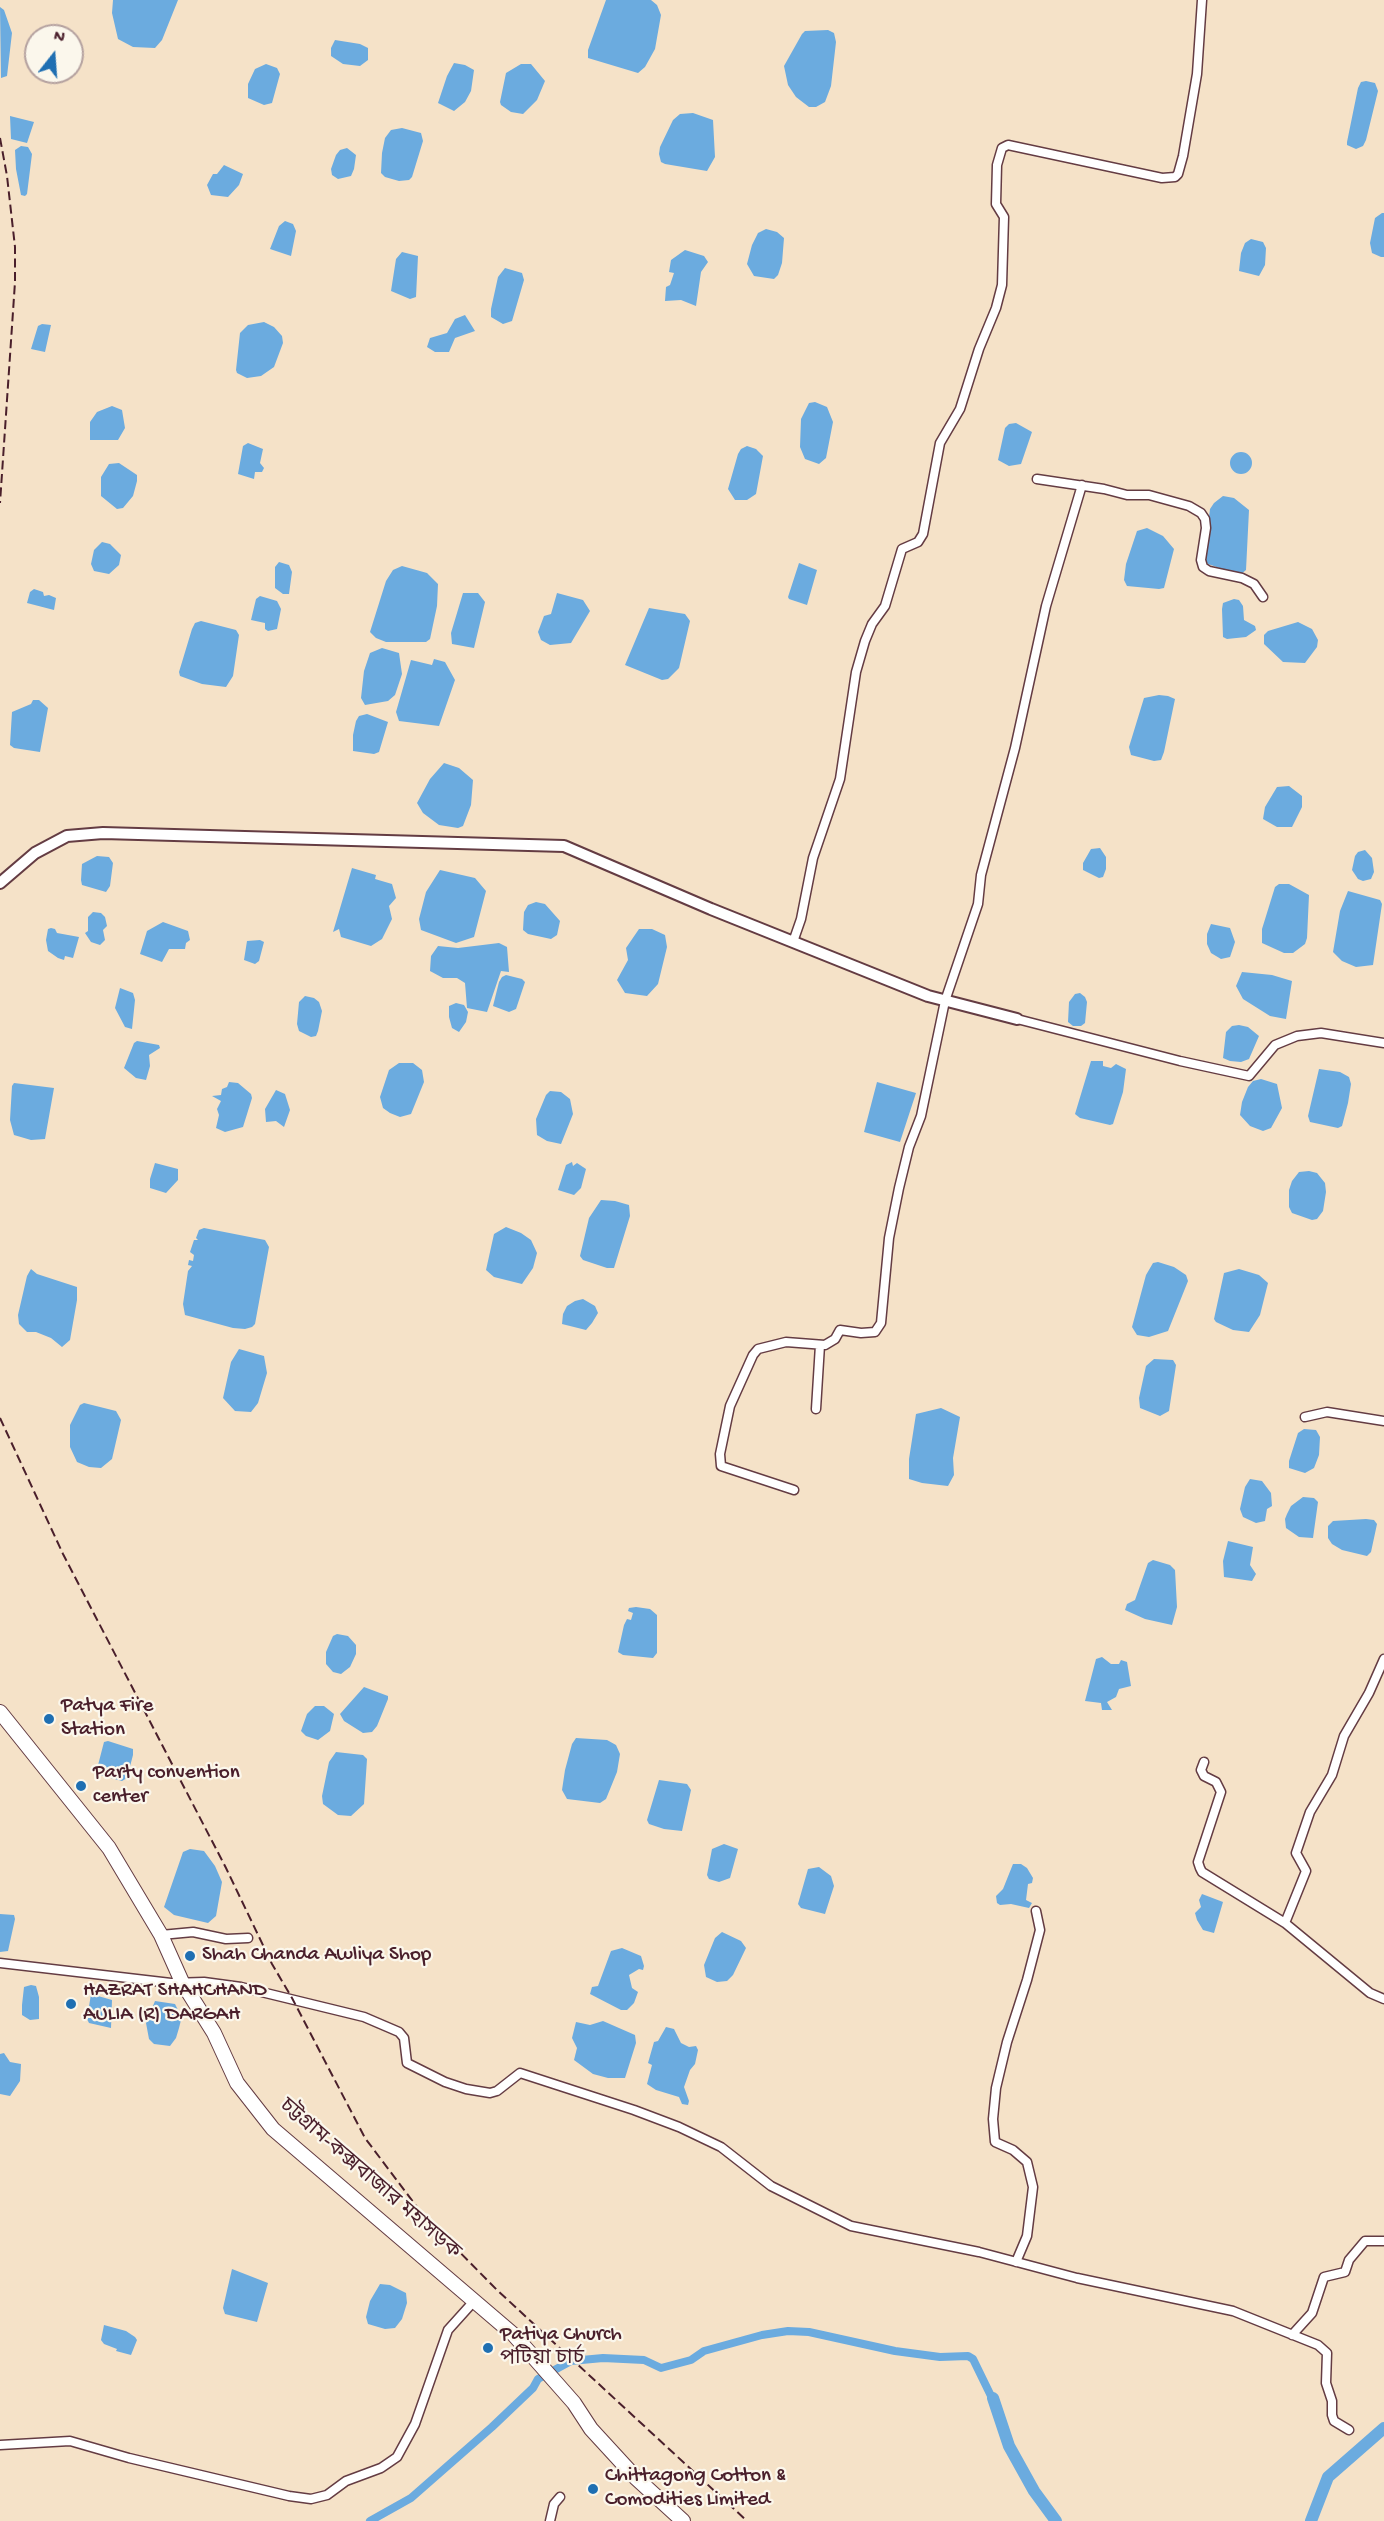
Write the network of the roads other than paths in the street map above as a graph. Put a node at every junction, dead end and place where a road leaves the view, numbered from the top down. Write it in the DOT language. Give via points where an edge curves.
graph roads {
  1 [pos="1202,0"];
  2 [pos="1037,479"];
  3 [pos="1083,485"];
  4 [pos="1263,597"];
  5 [pos="0,883"];
  6 [pos="793,942"];
  7 [pos="945,1001"];
  8 [pos="1017,1019"];
  9 [pos="1384,1043"];
  10 [pos="820,1345"];
  11 [pos="816,1409"];
  12 [pos="1305,1417"];
  13 [pos="1384,1421"];
  14 [pos="794,1490"];
  15 [pos="1384,1659"];
  16 [pos="0,1712"];
  17 [pos="1204,1762"];
  18 [pos="1036,1911"];
  19 [pos="1285,1923"];
  20 [pos="161,1935"];
  21 [pos="248,1938"];
  22 [pos="0,1963"];
  23 [pos="182,1982"];
  24 [pos="1384,1999"];
  25 [pos="1384,2241"];
  26 [pos="1016,2262"];
  27 [pos="475,2300"];
  28 [pos="1292,2335"];
  29 [pos="1350,2430"];
  30 [pos="0,2445"];
  31 [pos="560,2497"];
  32 [pos="550,2521"];
  33 [pos="683,2521"];
  1 -- 6 [label="street" via="1197,74 1183,156 1175,177 1162,178 1008,145 1002,148 997,165 996,204 1004,217 1002,285 996,308 960,409 940,443 923,534 918,542 902,549 885,606 865,641 856,672 840,779 813,858"];
  2 -- 3 [label="street"];
  3 -- 4 [label="street" via="1190,506 1205,519 1203,567 1242,578 1254,584"];
  3 -- 7 [label="street" via="1046,606 1015,748 981,875 978,904"];
  5 -- 6 [label="street" via="35,853 67,836 103,833 564,846"];
  6 -- 7 [label="street"];
  7 -- 8 [label="street"];
  7 -- 10 [label="street" via="921,1116 894,1210 881,1323 875,1332 840,1330 836,1339"];
  8 -- 9 [label="street" via="1249,1076 1275,1045 1297,1036 1321,1033"];
  10 -- 11 [label="street"];
  10 -- 14 [label="street" via="786,1342 755,1351 730,1406 724,1432 720,1466"];
  12 -- 13 [label="street" via="1327,1412"];
  15 -- 19 [label="street" via="1370,1694 1344,1736 1332,1775 1310,1812 1296,1853 1306,1871"];
  16 -- 20 [label="highway, চট্টগ্রাম-কক্সবাজার মহাসড়ক" via="109,1848"];
  17 -- 19 [label="street" via="1204,1776 1216,1782 1221,1792 1198,1862 1202,1872"];
  18 -- 26 [label="street" via="1040,1930 1004,2054 993,2119 995,2142 1027,2162 1033,2187 1027,2236"];
  19 -- 24 [label="street" via="1370,1993"];
  20 -- 21 [label="street" via="193,1932"];
  20 -- 23 [label="highway, চট্টগ্রাম-কক্সবাজার মহাসড়ক"];
  22 -- 23 [label="street"];
  23 -- 26 [label="street" via="241,1987 375,2020 403,2035 405,2060 410,2066 445,2082 490,2093 520,2073 581,2092 680,2127 721,2147 779,2191 851,2226"];
  23 -- 27 [label="highway, চট্টগ্রাম-কক্সবাজার মহাসড়ক" via="214,2033 237,2083 273,2129"];
  25 -- 28 [label="street" via="1365,2241 1349,2260 1346,2272 1324,2277 1312,2313"];
  26 -- 28 [label="street" via="1223,2308"];
  27 -- 30 [label="street" via="448,2330 415,2424 397,2457 381,2468 346,2481 327,2495 311,2499 289,2496 70,2441"];
  27 -- 33 [label="highway, চট্টগ্রাম-কক্সবাজার মহাসড়ক" via="528,2350 636,2478"];
  28 -- 29 [label="street" via="1327,2353 1326,2383 1332,2415 1334,2421"];
  31 -- 32 [label="street"];
}
